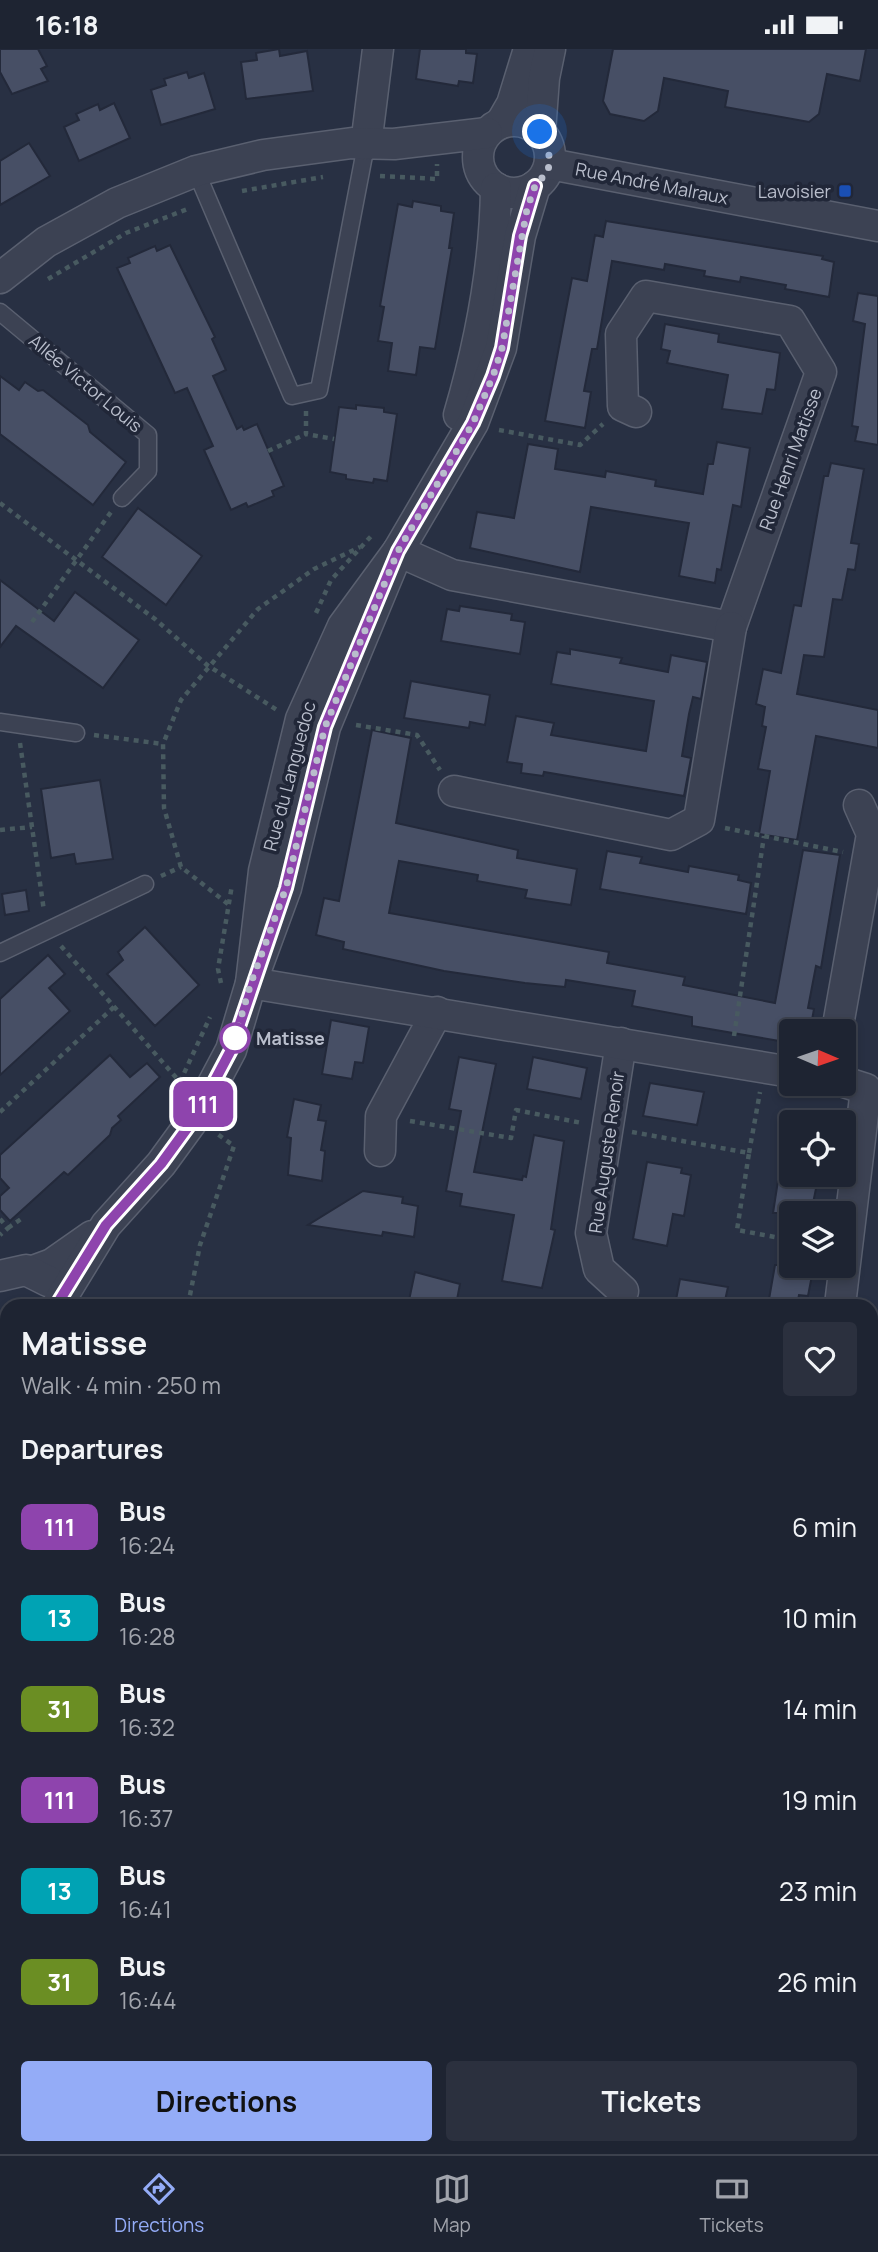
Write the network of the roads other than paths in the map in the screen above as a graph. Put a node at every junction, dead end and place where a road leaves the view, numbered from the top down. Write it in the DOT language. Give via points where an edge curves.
graph roads {
  1 [pos="378,49"];
  2 [pos="529,49"];
  3 [pos="550,49"];
  4 [pos="494,128"];
  5 [pos="540,132"];
  6 [pos="380,144"];
  7 [pos="196,171"];
  8 [pos="542,175"];
  9 [pos="487,177"];
  10 [pos="878,226"];
  11 [pos="0,278"];
  12 [pos="0,312"];
  13 [pos="630,409"];
  14 [pos="444,469"];
  15 [pos="122,498"];
  16 [pos="398,551"];
  17 [pos="731,627"];
  18 [pos="0,722"];
  19 [pos="76,733"];
  20 [pos="454,791"];
  21 [pos="859,805"];
  22 [pos="145,884"];
  23 [pos="0,953"];
  24 [pos="251,983"];
  25 [pos="437,1012"];
  26 [pos="839,1019"];
  27 [pos="621,1043"];
  28 [pos="778,1069"];
  29 [pos="862,1087"];
  30 [pos="380,1151"];
  31 [pos="106,1225"];
  32 [pos="13,1270"];
  33 [pos="623,1291"];
  34 [pos="57,1299"];
  35 [pos="61,1299"];
  36 [pos="842,1299"];
  1 -- 6 [label="street"];
  2 -- 4 [label="street" via="512,104"];
  3 -- 5 [label="street"];
  4 -- 5 [label="street" via="522,122"];
  4 -- 6 [label="street"];
  4 -- 9 [label="street" via="481,142"];
  5 -- 8 [label="street" via="547,141"];
  6 -- 7 [label="street" via="263,155"];
  6 -- 7 [label="lane" via="319,390 292,396"];
  6 -- 9 [label="street"];
  7 -- 11 [label="street" via="117,203 46,242"];
  8 -- 9 [label="street" via="516,193"];
  8 -- 10 [label="street, Rue André Malraux"];
  8 -- 14 [label="street, Rue du Languedoc" via="520,236 502,348 493,376 473,423"];
  9 -- 14 [label="street, Rue du Languedoc" via="488,296 480,343"];
  12 -- 15 [label="lane, Allée Victor Louis" via="148,435 148,471"];
  13 -- 17 [label="street, Rue Henri Matisse" via="621,334 646,296 790,321 821,372"];
  14 -- 16 [label="street, Rue du Languedoc"];
  16 -- 17 [label="street" via="452,575"];
  16 -- 24 [label="street, Rue du Languedoc" via="343,626 264,871"];
  17 -- 20 [label="street, Rue Henri Matisse" via="695,823 671,835"];
  18 -- 19 [label="lane"];
  21 -- 26 [label="street" via="872,834"];
  22 -- 23 [label="lane"];
  24 -- 25 [label="street"];
  24 -- 31 [label="street, Rue du Languedoc" via="231,1050 196,1116 161,1164"];
  25 -- 27 [label="street"];
  25 -- 30 [label="street" via="382,1116"];
  27 -- 28 [label="street"];
  27 -- 33 [label="street, Rue Auguste Renoir" via="591,1233 599,1269"];
  29 -- 36 [label="street"];
  31 -- 32 [label="street, Rue du Languedoc" via="52,1264"];
  31 -- 35 [label="street, Rue du Languedoc"];
  32 -- 34 [label="street" via="50,1283"];
}
